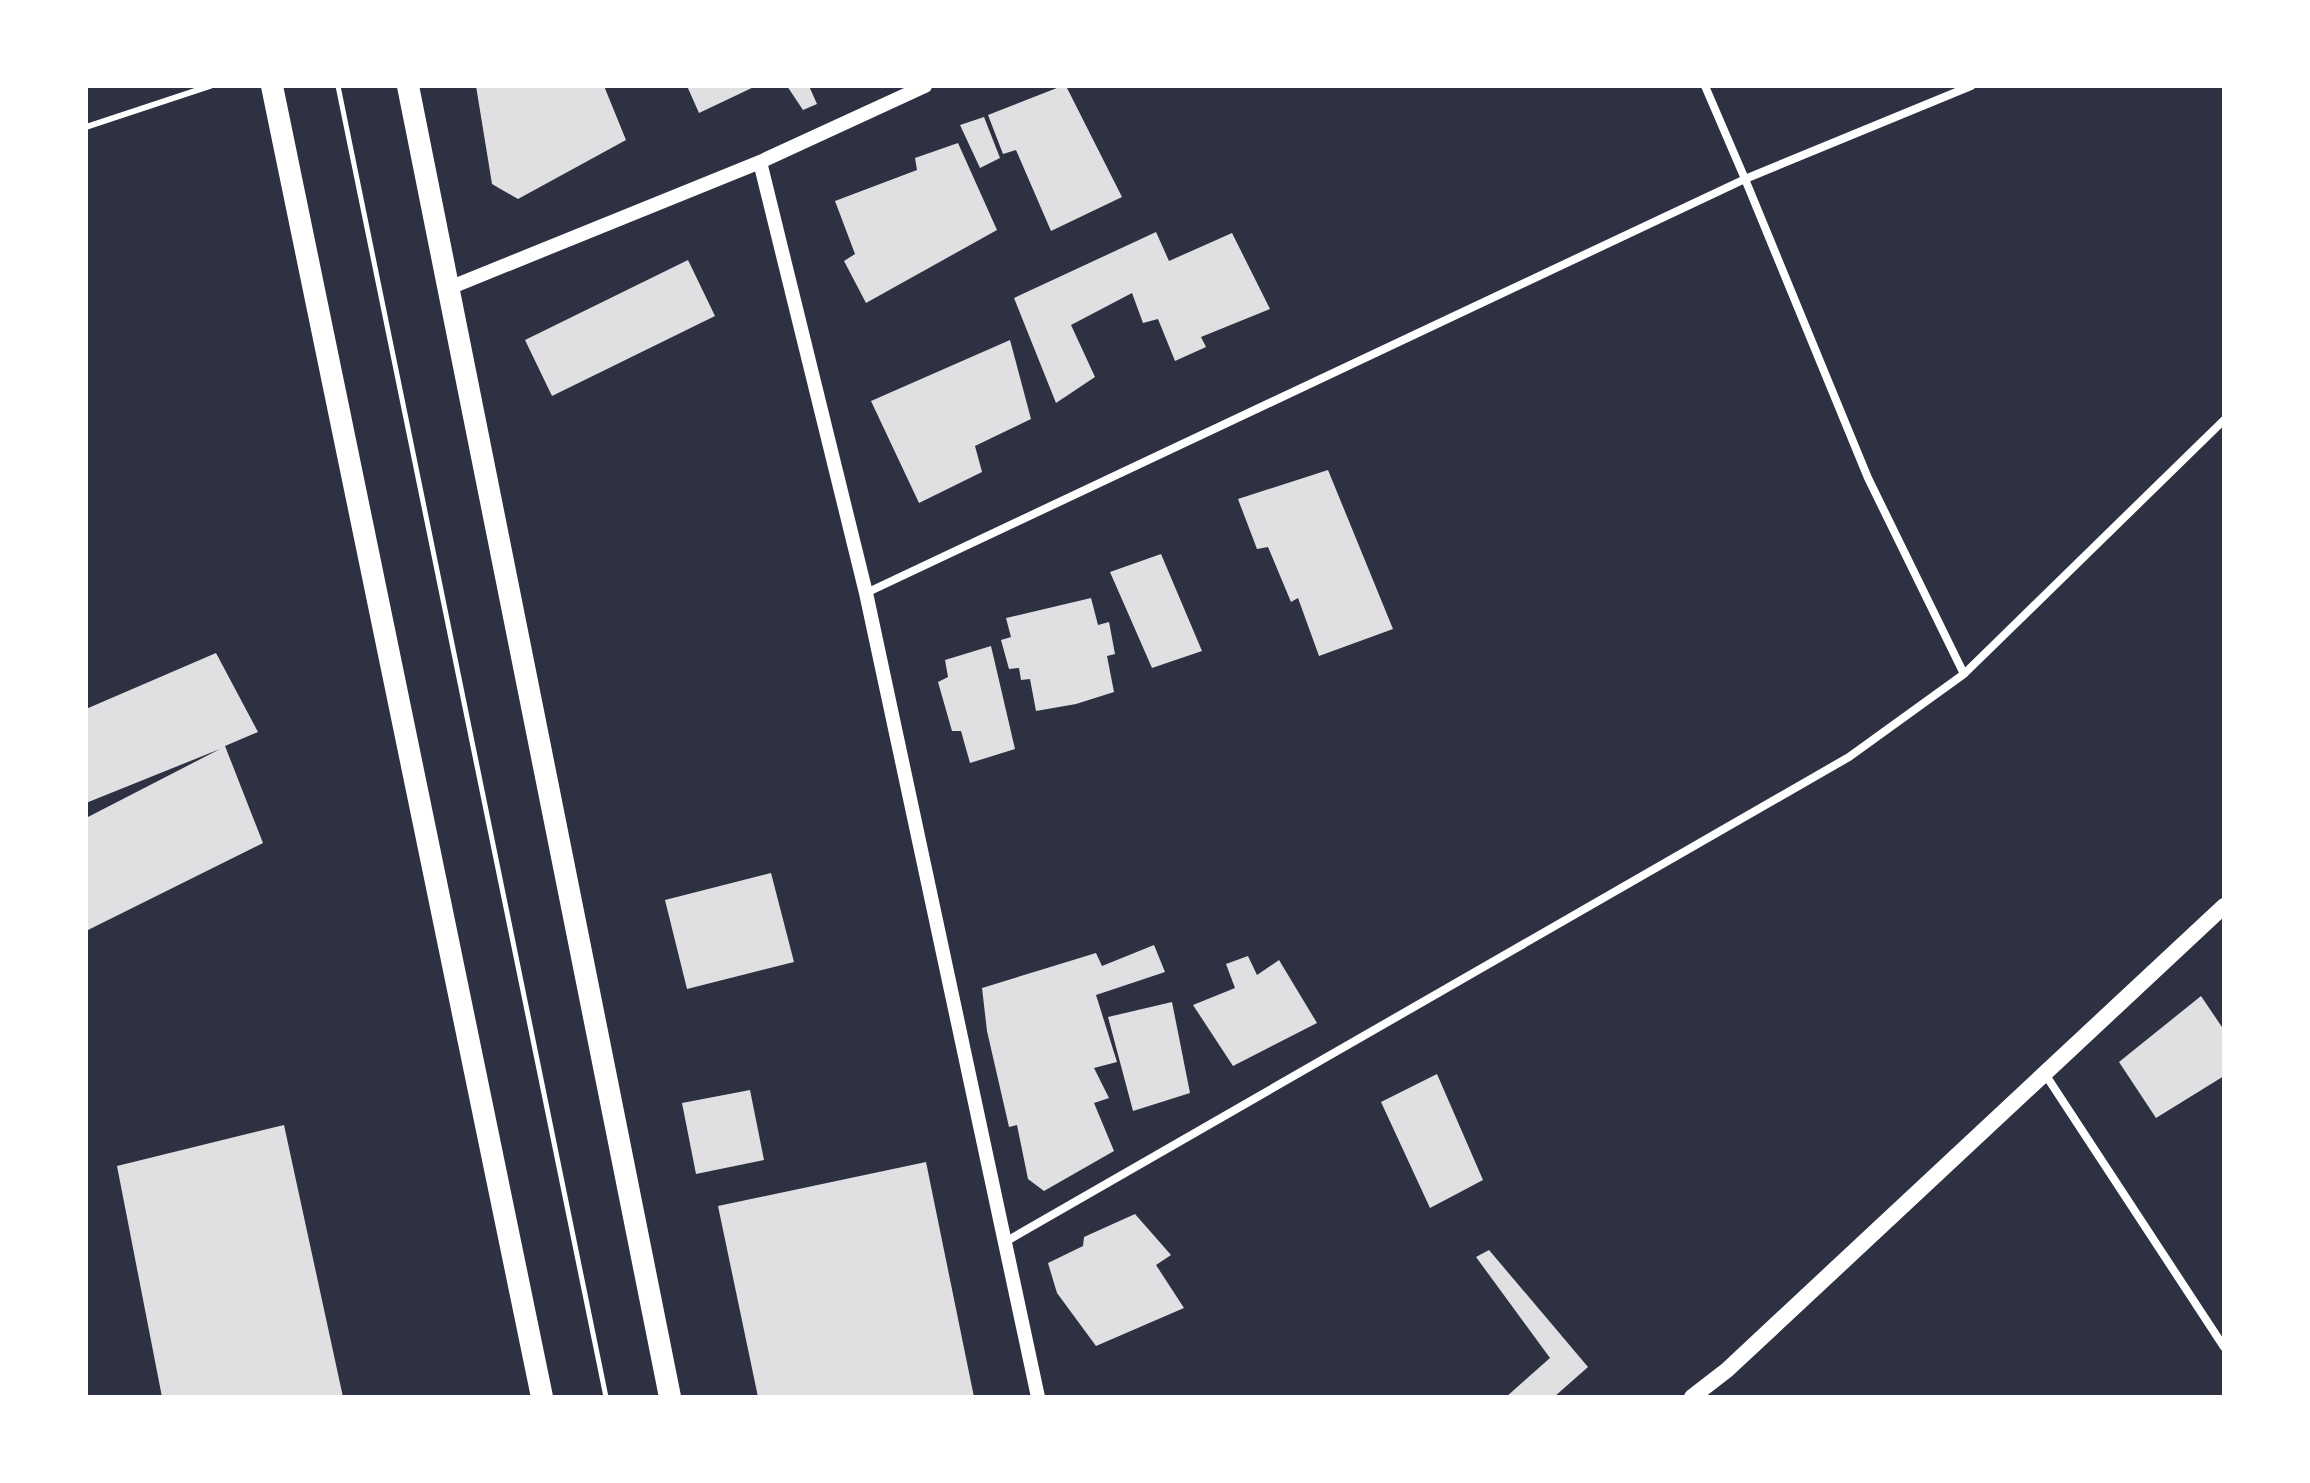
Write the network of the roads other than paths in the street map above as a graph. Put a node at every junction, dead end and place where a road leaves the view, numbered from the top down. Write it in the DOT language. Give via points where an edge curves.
graph roads {
  1 [pos="210,86"];
  2 [pos="272,86"];
  3 [pos="408,86"];
  4 [pos="925,86"];
  5 [pos="1705,86"];
  6 [pos="1971,86"];
  7 [pos="86,127"];
  8 [pos="760,162"];
  9 [pos="1745,179"];
  10 [pos="449,288"];
  11 [pos="2224,420"];
  12 [pos="866,593"];
  13 [pos="1964,674"];
  14 [pos="2224,906"];
  15 [pos="2045,1074"];
  16 [pos="1005,1242"];
  17 [pos="2224,1347"];
  18 [pos="542,1397"];
  19 [pos="670,1397"];
  20 [pos="1038,1397"];
  21 [pos="1692,1397"];
  1 -- 7 [label="lane"];
  2 -- 18 [label="highway"];
  3 -- 10 [label="highway"];
  4 -- 8 [label="street"];
  5 -- 9 [label="street"];
  6 -- 9 [label="street"];
  8 -- 10 [label="street"];
  8 -- 12 [label="street"];
  9 -- 12 [label="street"];
  9 -- 13 [label="street" via="1868,478"];
  10 -- 19 [label="highway"];
  11 -- 13 [label="street"];
  12 -- 16 [label="street"];
  13 -- 16 [label="street" via="1849,757"];
  14 -- 15 [label="main road"];
  15 -- 17 [label="street"];
  15 -- 21 [label="main road"];
  16 -- 20 [label="street"];
}
